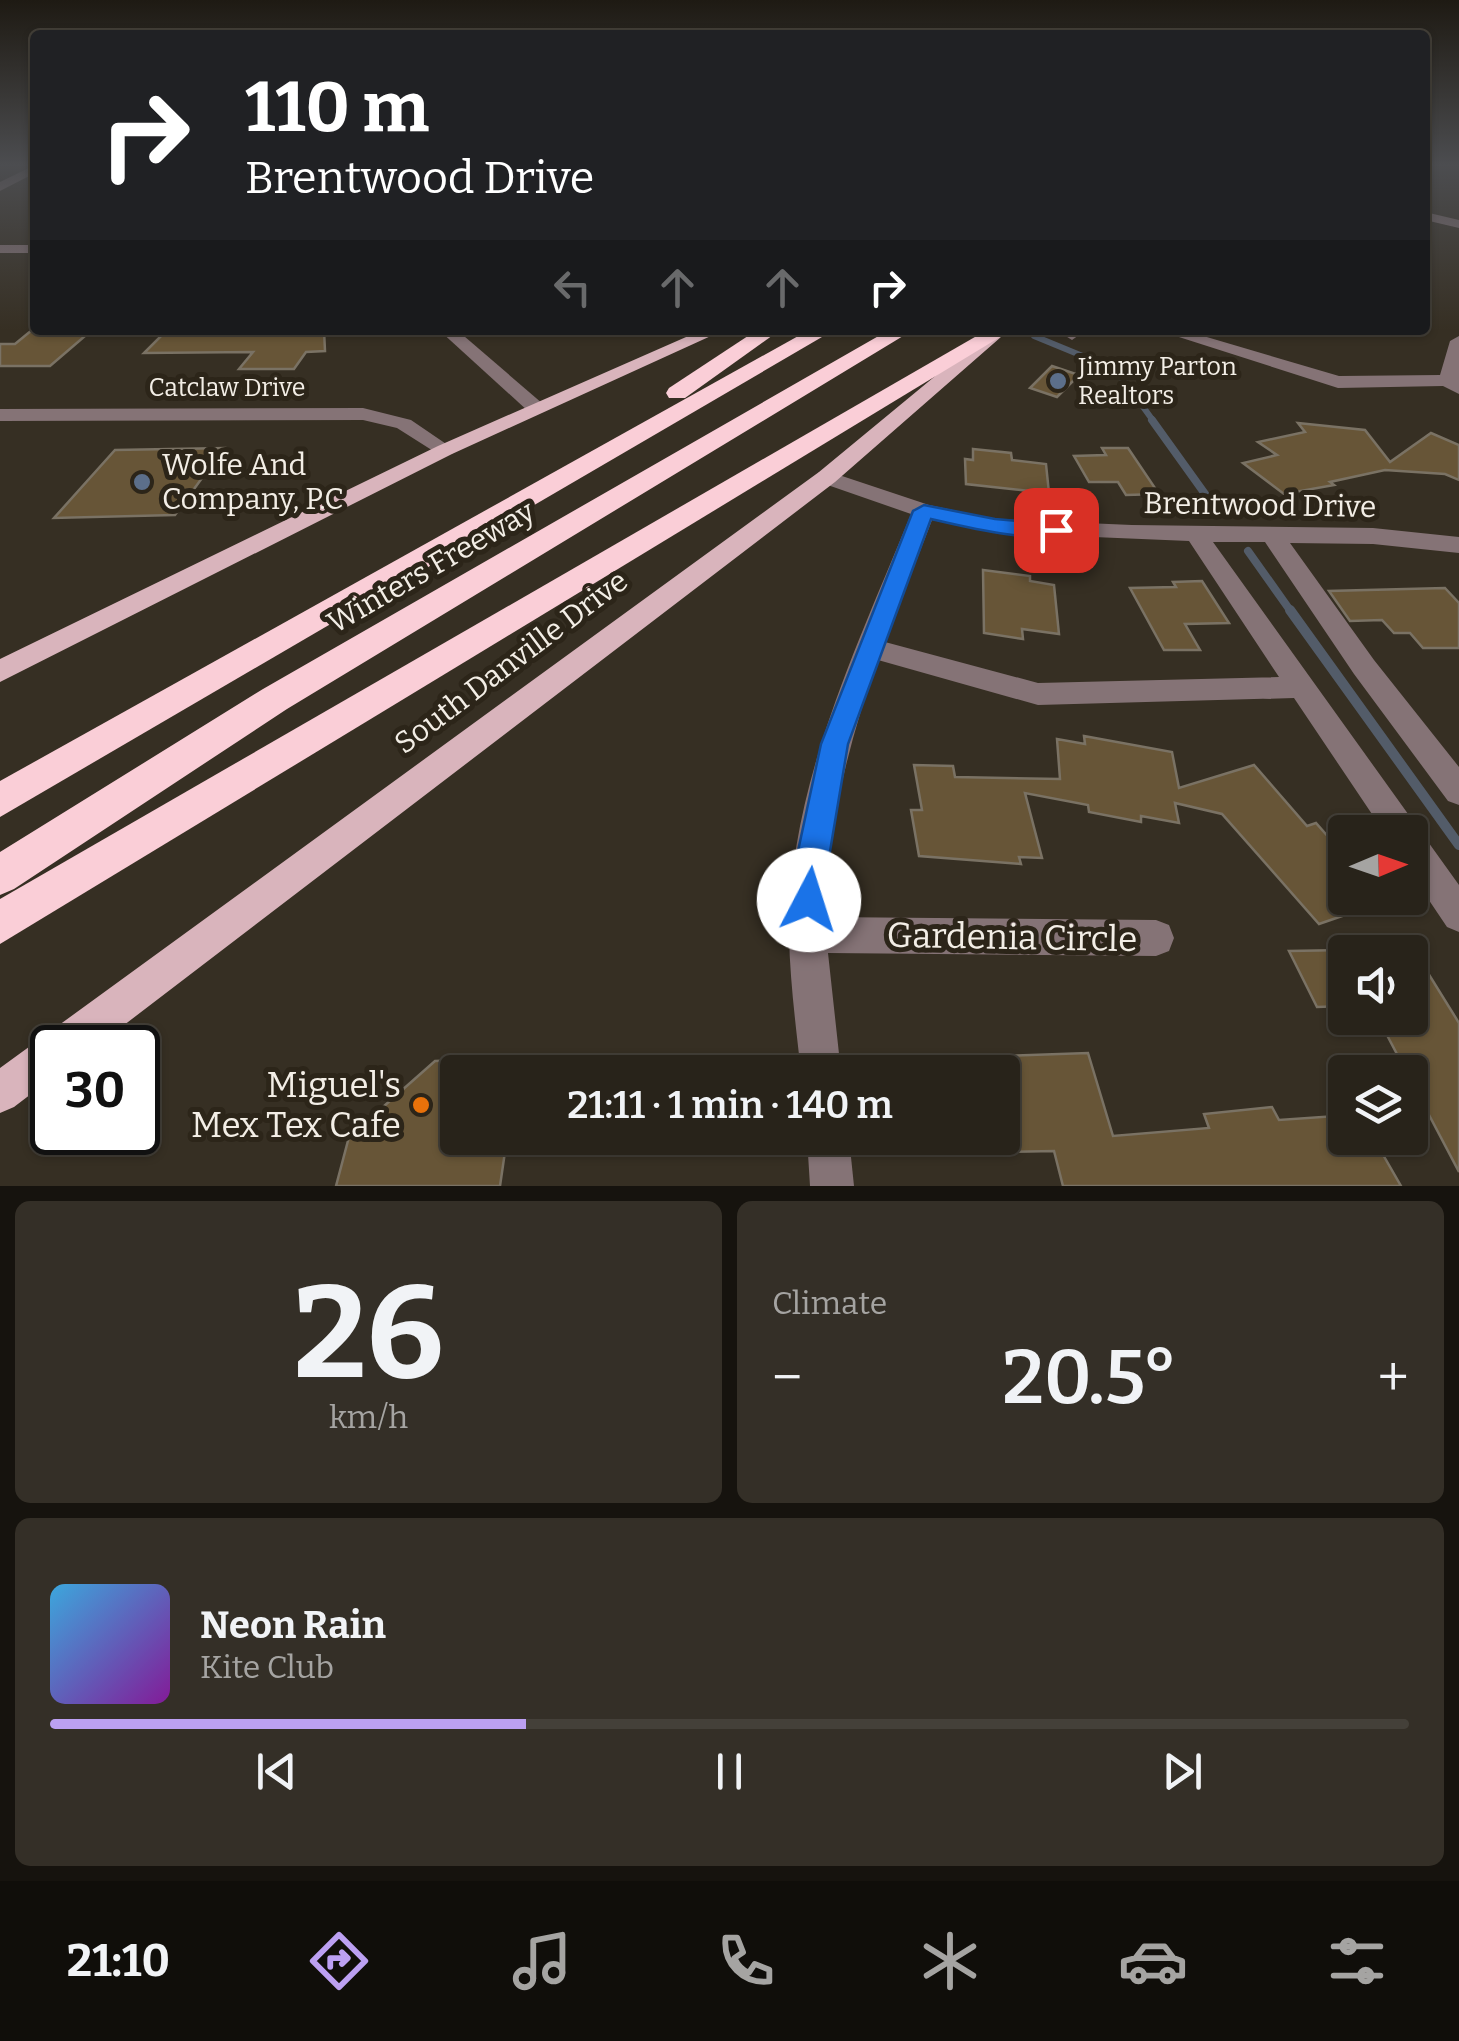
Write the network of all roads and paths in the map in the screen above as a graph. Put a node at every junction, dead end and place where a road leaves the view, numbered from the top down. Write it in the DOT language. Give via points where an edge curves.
graph roads {
  1 [pos="0,249"];
  2 [pos="30,249"];
  3 [pos="453,335"];
  4 [pos="704,335"];
  5 [pos="763,335"];
  6 [pos="815,335"];
  7 [pos="894,335"];
  8 [pos="992,335"];
  9 [pos="994,335"];
  10 [pos="1182,335"];
  11 [pos="1459,341"];
  12 [pos="1453,385"];
  13 [pos="536,408"];
  14 [pos="0,415"];
  15 [pos="445,450"];
  16 [pos="827,477"];
  17 [pos="924,511"];
  18 [pos="1196,533"];
  19 [pos="1271,533"];
  20 [pos="1459,545"];
  21 [pos="278,643"];
  22 [pos="870,648"];
  23 [pos="0,671"];
  24 [pos="1302,687"];
  25 [pos="1459,791"];
  26 [pos="0,800"];
  27 [pos="1390,815"];
  28 [pos="1428,870"];
  29 [pos="0,875"];
  30 [pos="1459,916"];
  31 [pos="0,924"];
  32 [pos="808,935"];
  33 [pos="1156,938"];
  34 [pos="93,1025"];
  35 [pos="819,1055"];
  36 [pos="30,1070"];
  37 [pos="0,1093"];
  38 [pos="829,1155"];
  39 [pos="832,1186"];
  1 -- 2 [label="street"];
  3 -- 13 [label="street"];
  4 -- 13 [label="main road"];
  5 -- 21 [label="highway" via="642,418"];
  6 -- 21 [label="highway, Winters Freeway"];
  7 -- 29 [label="highway, Winters Freeway" via="275,698"];
  8 -- 31 [label="highway"];
  9 -- 16 [label="main road, South Danville Drive"];
  10 -- 12 [label="street" via="1338,382"];
  11 -- 12 [label="street"];
  13 -- 15 [label="main road"];
  14 -- 15 [label="street, Catclaw Drive" via="363,414 404,424"];
  15 -- 23 [label="main road"];
  16 -- 17 [label="street, Brentwood Drive"];
  16 -- 34 [label="main road, South Danville Drive"];
  17 -- 18 [label="street, Brentwood Drive" via="995,526"];
  17 -- 22 [label="street"];
  18 -- 19 [label="street, Brentwood Drive"];
  18 -- 24 [label="street"];
  19 -- 20 [label="street, Brentwood Drive"];
  19 -- 25 [label="street"];
  21 -- 26 [label="highway, Winters Freeway"];
  22 -- 24 [label="street" via="1038,694"];
  22 -- 32 [label="street" via="835,744 811,865"];
  24 -- 27 [label="street"];
  28 -- 30 [label="street"];
  32 -- 33 [label="street, Gardenia Circle"];
  32 -- 35 [label="street"];
  36 -- 37 [label="main road"];
  38 -- 39 [label="street"];
}
